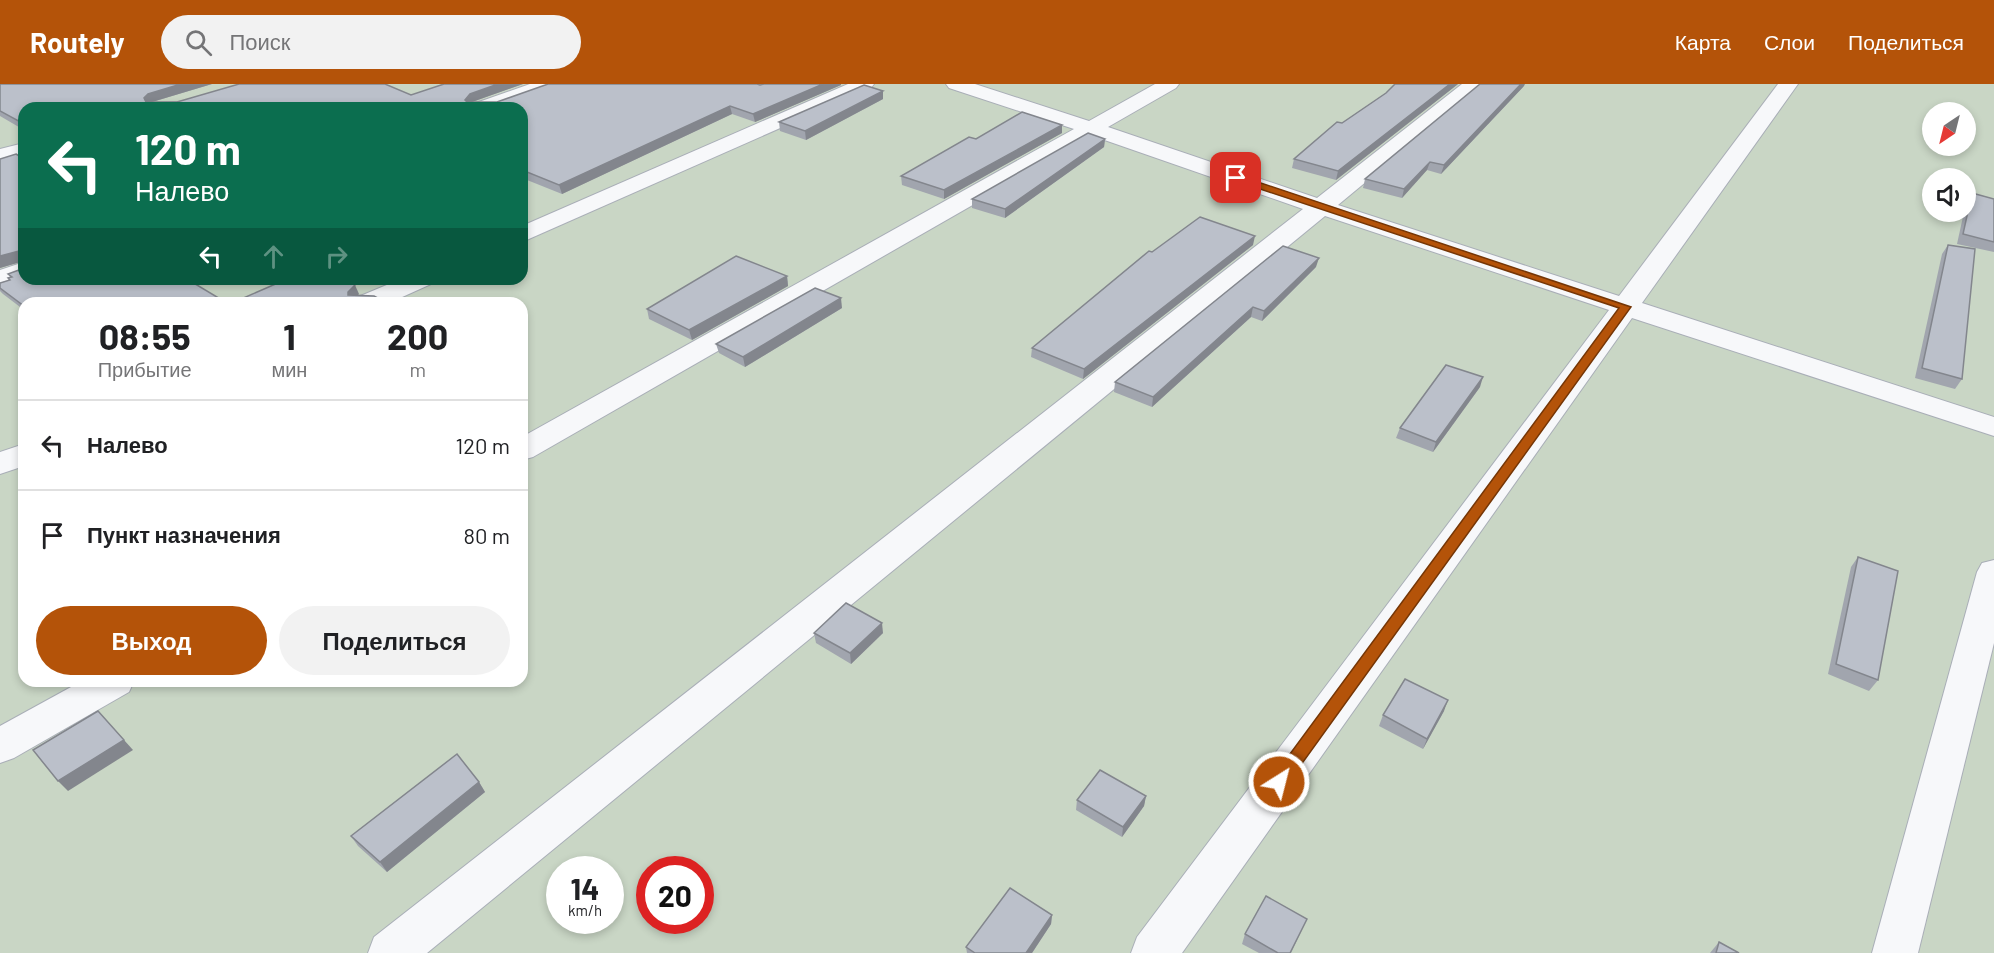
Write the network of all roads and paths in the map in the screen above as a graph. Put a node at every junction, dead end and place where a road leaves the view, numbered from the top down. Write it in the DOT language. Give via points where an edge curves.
graph roads {
  1 [pos="548,84"];
  2 [pos="864,84"];
  3 [pos="956,84"];
  4 [pos="1168,84"];
  5 [pos="1474,84"];
  6 [pos="1788,84"];
  7 [pos="497,102"];
  8 [pos="1091,128"];
  9 [pos="18,151"];
  10 [pos="0,156"];
  11 [pos="1320,207"];
  12 [pos="528,232"];
  13 [pos="18,272"];
  14 [pos="0,278"];
  15 [pos="408,285"];
  16 [pos="381,297"];
  17 [pos="1626,307"];
  18 [pos="1994,427"];
  19 [pos="528,447"];
  20 [pos="18,456"];
  21 [pos="0,464"];
  22 [pos="1994,572"];
  23 [pos="104,687"];
  24 [pos="0,746"];
  25 [pos="391,953"];
  26 [pos="1154,953"];
  27 [pos="1895,953"];
  1 -- 7 [label="street"];
  2 -- 12 [label="street"];
  3 -- 8 [label="street"];
  4 -- 8 [label="street"];
  5 -- 11 [label="street"];
  6 -- 17 [label="street"];
  8 -- 11 [label="street"];
  8 -- 19 [label="street"];
  9 -- 10 [label="street"];
  11 -- 17 [label="street"];
  11 -- 25 [label="street"];
  13 -- 14 [label="street"];
  15 -- 16 [label="street"];
  17 -- 18 [label="street"];
  17 -- 26 [label="street"];
  20 -- 21 [label="street"];
  22 -- 27 [label="street"];
  23 -- 24 [label="street"];
}
